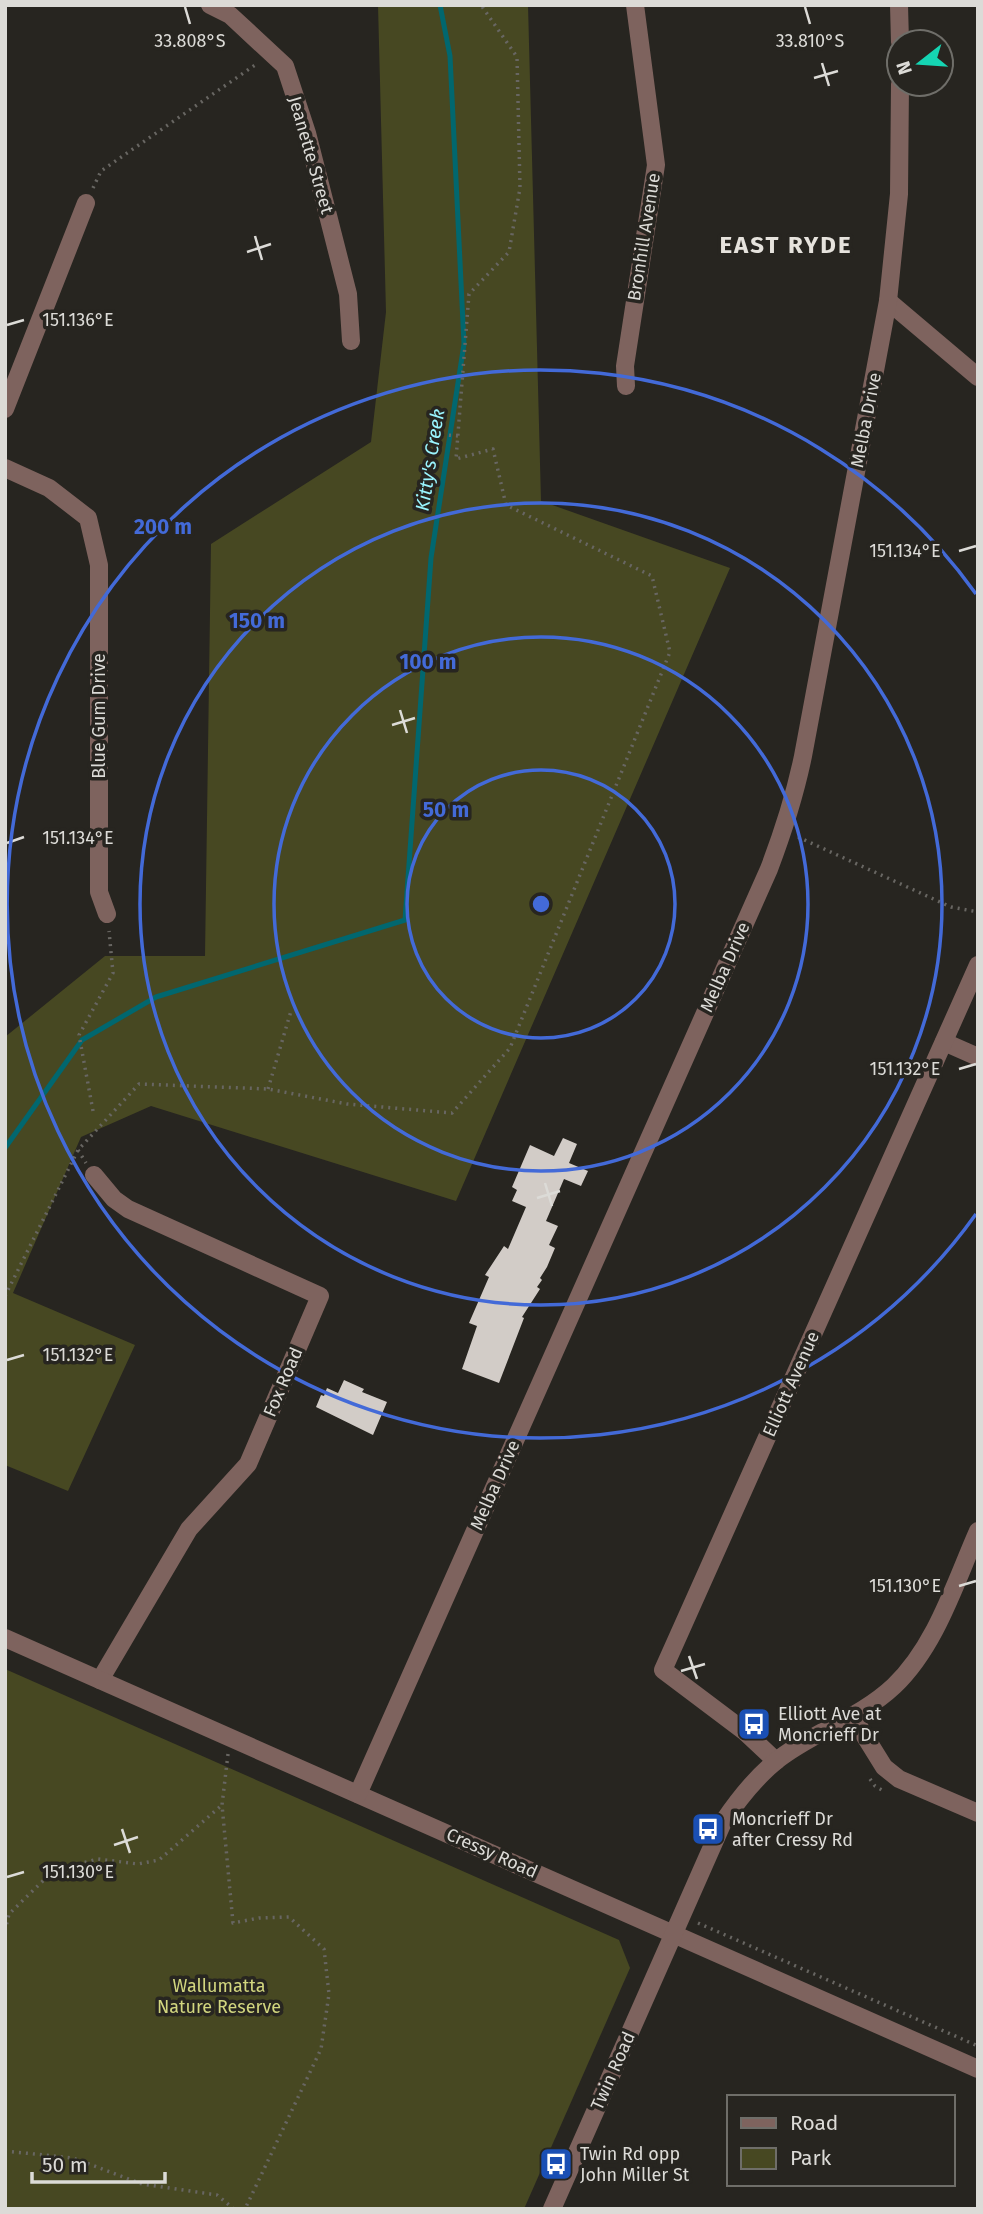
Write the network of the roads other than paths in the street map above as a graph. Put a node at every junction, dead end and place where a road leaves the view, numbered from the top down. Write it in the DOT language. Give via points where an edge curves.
graph roads {
  1 [pos="209,5"];
  2 [pos="635,5"];
  3 [pos="899,5"];
  4 [pos="900,28"];
  5 [pos="900,98"];
  6 [pos="86,203"];
  7 [pos="888,301"];
  8 [pos="351,341"];
  9 [pos="978,377"];
  10 [pos="626,386"];
  11 [pos="5,409"];
  12 [pos="5,468"];
  13 [pos="107,914"];
  14 [pos="978,965"];
  15 [pos="944,1042"];
  16 [pos="978,1057"];
  17 [pos="94,1175"];
  18 [pos="978,1531"];
  19 [pos="5,1638"];
  20 [pos="100,1680"];
  21 [pos="853,1717"];
  22 [pos="776,1761"];
  23 [pos="358,1794"];
  24 [pos="978,1813"];
  25 [pos="674,1934"];
  26 [pos="978,2069"];
  27 [pos="552,2209"];
  1 -- 8 [label="street, Jeanette Street" via="230,15 285,66 348,294"];
  2 -- 10 [label="street, Bronhill Avenue" via="656,164 625,366"];
  3 -- 4 [label="street"];
  5 -- 7 [label="street, Melba Drive" via="899,194"];
  6 -- 11 [label="street"];
  7 -- 9 [label="street"];
  7 -- 23 [label="street, Melba Drive" via="803,756 784,830"];
  12 -- 13 [label="street, Blue Gum Drive" via="49,488 88,518 99,565 99,892"];
  14 -- 15 [label="street, Elliott Avenue"];
  15 -- 16 [label="street"];
  15 -- 22 [label="street, Elliott Avenue" via="663,1670"];
  17 -- 20 [label="street, Fox Road" via="102,1188 128,1209 320,1296 248,1464 189,1529"];
  18 -- 21 [label="street, Twin Road" via="921,1653 893,1687"];
  19 -- 20 [label="street, Cressy Road"];
  20 -- 23 [label="street, Cressy Road"];
  21 -- 22 [label="street, Twin Road"];
  21 -- 24 [label="street" via="884,1767 899,1779"];
  22 -- 25 [label="street, Twin Road" via="723,1822"];
  23 -- 25 [label="street, Cressy Road"];
  25 -- 26 [label="street, Cressy Road"];
  25 -- 27 [label="street, Twin Road"];
}
